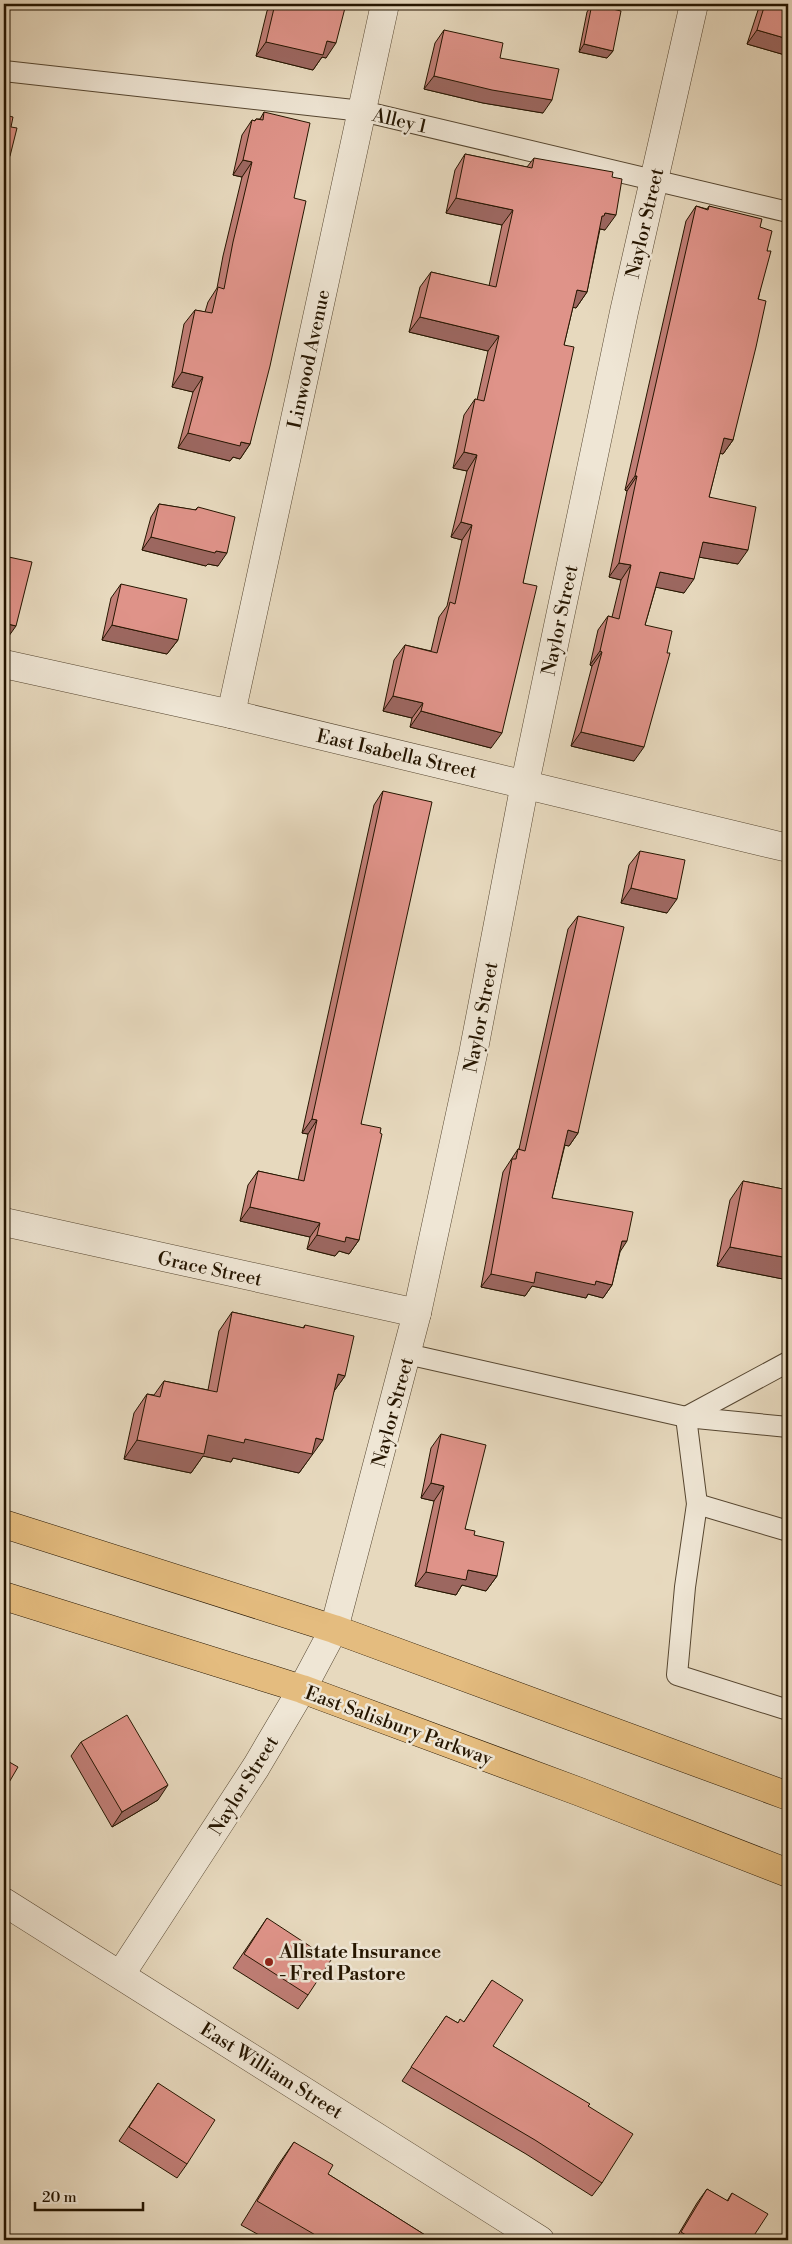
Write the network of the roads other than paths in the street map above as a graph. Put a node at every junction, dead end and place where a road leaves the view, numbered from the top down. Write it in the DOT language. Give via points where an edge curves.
graph roads {
  1 [pos="386,4"];
  2 [pos="694,4"];
  3 [pos="4,71"];
  4 [pos="362,111"];
  5 [pos="653,180"];
  6 [pos="788,212"];
  7 [pos="4,664"];
  8 [pos="231,714"];
  9 [pos="525,783"];
  10 [pos="788,848"];
  11 [pos="4,1222"];
  12 [pos="417,1313"];
  13 [pos="407,1354"];
  14 [pos="788,1362"];
  15 [pos="686,1417"];
  16 [pos="788,1428"];
  17 [pos="697,1504"];
  18 [pos="4,1524"];
  19 [pos="788,1531"];
  20 [pos="4,1596"];
  21 [pos="334,1629"];
  22 [pos="302,1690"];
  23 [pos="788,1710"];
  24 [pos="788,1796"];
  25 [pos="788,1873"];
  26 [pos="4,1902"];
  27 [pos="121,1974"];
  28 [pos="540,2240"];
  1 -- 4 [label="street, Linwood Avenue"];
  2 -- 5 [label="street, Naylor Street"];
  3 -- 4 [label="lane, Alley 1"];
  4 -- 5 [label="lane, Alley 1"];
  4 -- 8 [label="street, Linwood Avenue"];
  5 -- 6 [label="lane, Alley 1"];
  5 -- 9 [label="street, Naylor Street"];
  7 -- 8 [label="street, East Isabella Street"];
  8 -- 9 [label="street, East Isabella Street"];
  9 -- 10 [label="street, East Isabella Street"];
  9 -- 12 [label="street, Naylor Street" via="473,1054"];
  11 -- 12 [label="street, Grace Street"];
  12 -- 13 [label="street, Naylor Street"];
  13 -- 15 [label="lane"];
  13 -- 21 [label="street, Naylor Street"];
  14 -- 15 [label="lane"];
  15 -- 16 [label="lane"];
  15 -- 17 [label="lane"];
  17 -- 19 [label="lane"];
  17 -- 23 [label="lane" via="677,1675"];
  18 -- 21 [label="main road"];
  20 -- 22 [label="main road, East Salisbury Parkway"];
  21 -- 22 [label="street, Naylor Street"];
  21 -- 24 [label="main road"];
  22 -- 25 [label="main road, East Salisbury Parkway" via="580,1792"];
  22 -- 27 [label="street, Naylor Street" via="256,1767"];
  26 -- 27 [label="street, East William Street"];
  27 -- 28 [label="street, East William Street"];
}
